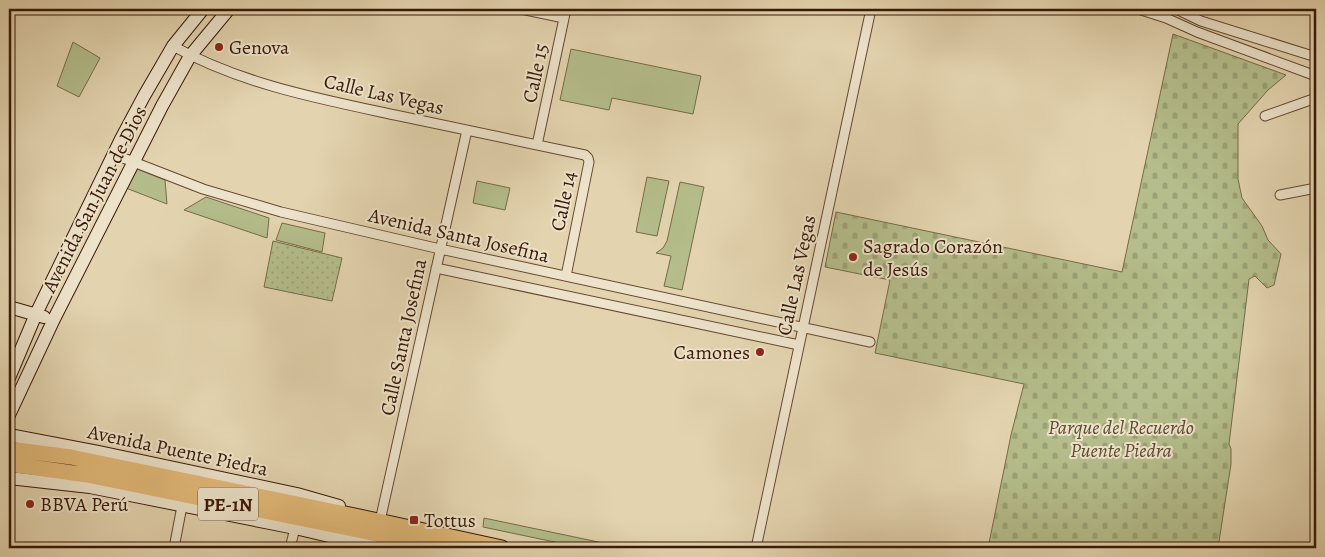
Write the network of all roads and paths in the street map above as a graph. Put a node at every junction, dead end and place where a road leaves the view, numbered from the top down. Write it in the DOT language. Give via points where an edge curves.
graph roads {
  1 [pos="203,9"];
  2 [pos="228,9"];
  3 [pos="521,9"];
  4 [pos="871,9"];
  5 [pos="1138,9"];
  6 [pos="1176,9"];
  7 [pos="565,13"];
  8 [pos="173,46"];
  9 [pos="190,56"];
  10 [pos="1316,57"];
  11 [pos="1316,76"];
  12 [pos="1316,98"];
  13 [pos="1265,116"];
  14 [pos="467,130"];
  15 [pos="537,145"];
  16 [pos="113,154"];
  17 [pos="133,162"];
  18 [pos="589,162"];
  19 [pos="1316,188"];
  20 [pos="1280,195"];
  21 [pos="440,249"];
  22 [pos="436,268"];
  23 [pos="566,276"];
  24 [pos="9,307"];
  25 [pos="36,314"];
  26 [pos="54,320"];
  27 [pos="803,328"];
  28 [pos="870,342"];
  29 [pos="799,345"];
  30 [pos="9,378"];
  31 [pos="9,415"];
  32 [pos="9,436"];
  33 [pos="9,449"];
  34 [pos="9,464"];
  35 [pos="9,478"];
  36 [pos="182,506"];
  37 [pos="339,506"];
  38 [pos="375,520"];
  39 [pos="294,528"];
  40 [pos="174,548"];
  41 [pos="290,548"];
  42 [pos="380,548"];
  43 [pos="446,548"];
  44 [pos="502,548"];
  45 [pos="756,548"];
  1 -- 8 [label="main road, Avenida San Juan de Dios"];
  2 -- 9 [label="main road, Avenida San Juan de Dios"];
  3 -- 7 [label="street"];
  4 -- 27 [label="street, Calle Las Vegas"];
  5 -- 11 [label="street"];
  6 -- 10 [label="street" via="1201,21"];
  7 -- 15 [label="street, Calle 15"];
  8 -- 9 [label="street, Calle Las Vegas"];
  8 -- 16 [label="main road, Avenida San Juan de Dios"];
  9 -- 14 [label="street, Calle Las Vegas" via="248,79 343,104"];
  9 -- 17 [label="main road, Avenida San Juan de Dios"];
  12 -- 13 [label="street"];
  14 -- 15 [label="street, Calle Las Vegas"];
  14 -- 21 [label="street, Calle Santa Josefina"];
  15 -- 18 [label="street, Calle Las Vegas" via="585,155"];
  16 -- 17 [label="street, Avenida Santa Josefina"];
  16 -- 25 [label="main road, Avenida San Juan de Dios"];
  17 -- 21 [label="street, Avenida Santa Josefina" via="203,190 281,212"];
  17 -- 26 [label="main road, Avenida San Juan de Dios"];
  18 -- 23 [label="street, Calle 14"];
  19 -- 20 [label="street"];
  21 -- 22 [label="street, Calle Santa Josefina"];
  21 -- 23 [label="street, Avenida Santa Josefina"];
  22 -- 29 [label="street, Avenida Santa Josefina"];
  22 -- 38 [label="street, Calle Santa Josefina"];
  23 -- 27 [label="street, Avenida Santa Josefina"];
  24 -- 25 [label="main road"];
  25 -- 26 [label="main road"];
  25 -- 30 [label="main road, Avenida San Juan de Dios"];
  26 -- 31 [label="main road, Avenida San Juan de Dios"];
  27 -- 28 [label="street, Avenida Santa Josefina"];
  27 -- 29 [label="street, Calle Las Vegas"];
  29 -- 45 [label="street, Calle Las Vegas"];
  32 -- 37 [label="main road, Avenida Puente Piedra" via="297,494"];
  33 -- 38 [label="highway, PE-1N" via="71,458"];
  34 -- 43 [label="highway, PE-1N" via="87,475"];
  35 -- 36 [label="main road" via="90,487"];
  36 -- 39 [label="main road"];
  36 -- 40 [label="street"];
  37 -- 38 [label="highway"];
  38 -- 44 [label="highway, PE-1N"];
  39 -- 41 [label="street"];
  39 -- 42 [label="main road"];
}
